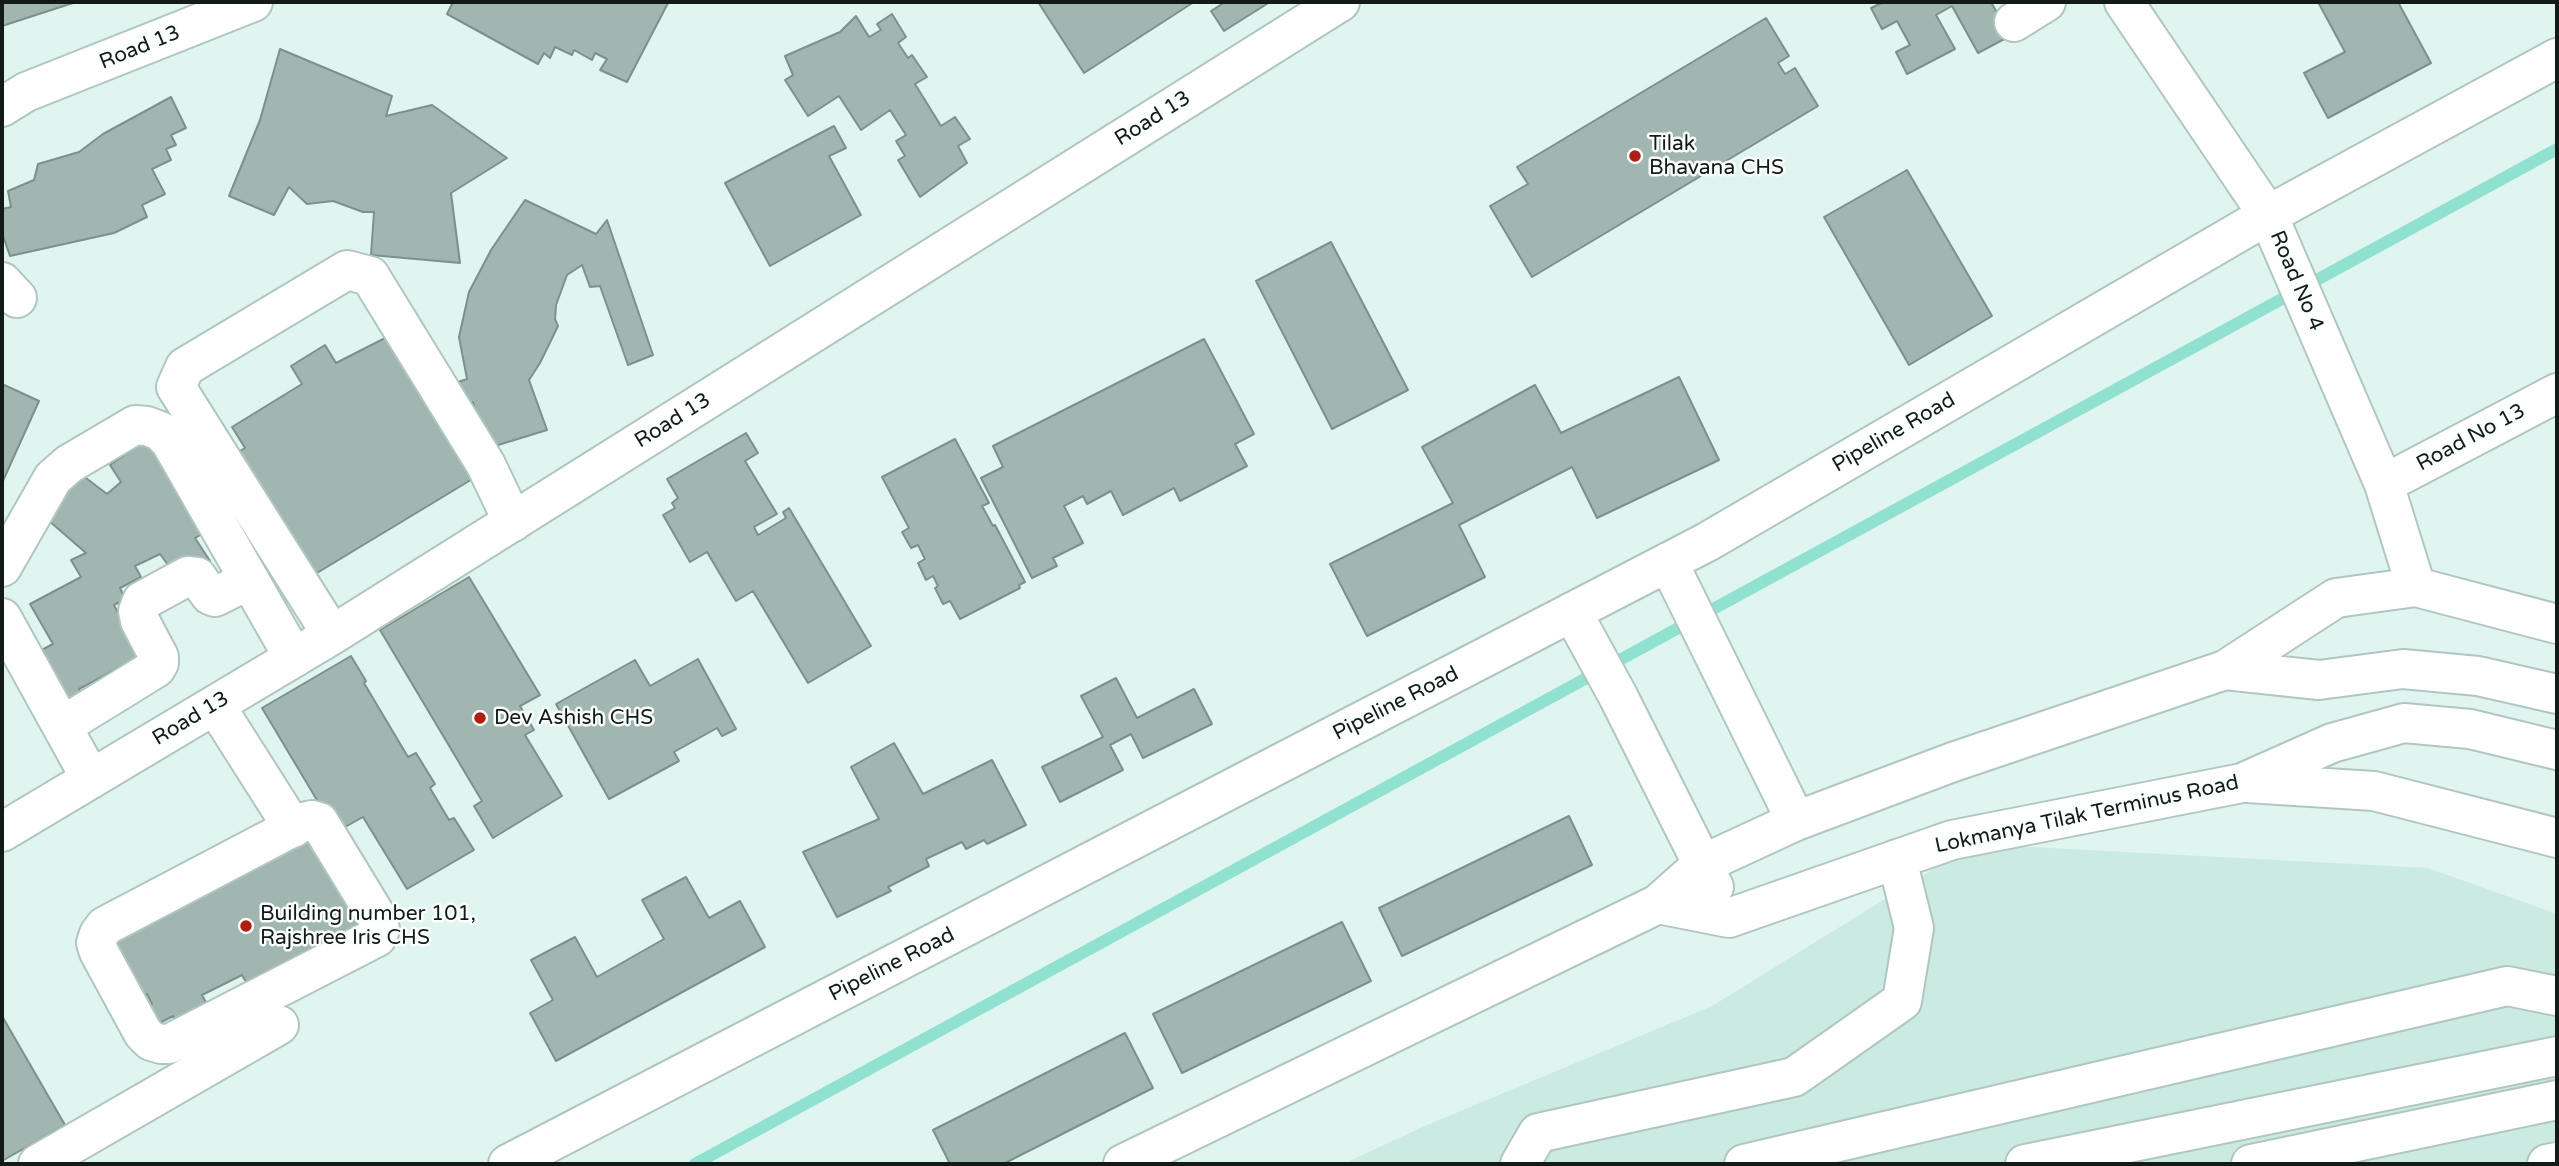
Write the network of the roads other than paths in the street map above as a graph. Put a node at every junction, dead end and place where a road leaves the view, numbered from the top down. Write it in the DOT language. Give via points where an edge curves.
graph roads {
  1 [pos="253,2"];
  2 [pos="1340,2"];
  3 [pos="2046,2"];
  4 [pos="2124,2"];
  5 [pos="2014,22"];
  6 [pos="2557,58"];
  7 [pos="10,96"];
  8 [pos="2273,227"];
  9 [pos="2557,393"];
  10 [pos="2384,484"];
  11 [pos="513,522"];
  12 [pos="1668,562"];
  13 [pos="2,567"];
  14 [pos="249,580"];
  15 [pos="2416,587"];
  16 [pos="1572,612"];
  17 [pos="2,618"];
  18 [pos="2557,624"];
  19 [pos="332,635"];
  20 [pos="294,658"];
  21 [pos="2225,670"];
  22 [pos="2557,694"];
  23 [pos="215,705"];
  24 [pos="62,726"];
  25 [pos="2557,750"];
  26 [pos="91,779"];
  27 [pos="2242,783"];
  28 [pos="1796,821"];
  29 [pos="293,828"];
  30 [pos="2,832"];
  31 [pos="2557,838"];
  32 [pos="1897,859"];
  33 [pos="1703,864"];
  34 [pos="1658,904"];
  35 [pos="1729,918"];
  36 [pos="2557,996"];
  37 [pos="279,1025"];
  38 [pos="2557,1056"];
  39 [pos="2557,1100"];
  40 [pos="2557,1162"];
  41 [pos="38,1164"];
  42 [pos="508,1164"];
  43 [pos="1123,1164"];
  44 [pos="1520,1164"];
  45 [pos="1744,1164"];
  46 [pos="2025,1164"];
  47 [pos="2251,1164"];
  48 [pos="2547,1164"];
  1 -- 7 [label="street, Road 13"];
  2 -- 11 [label="street, Road 13"];
  3 -- 5 [label="street"];
  4 -- 8 [label="street, Road No 4"];
  6 -- 8 [label="street, Pipeline Road"];
  8 -- 10 [label="street, Road No 4"];
  8 -- 12 [label="street, Pipeline Road"];
  9 -- 10 [label="street, Road No 13"];
  10 -- 15 [label="street, Road No 4"];
  11 -- 19 [label="street, Road 13"];
  11 -- 19 [label="street" via="486,465 370,276 347,270 185,367 176,387"];
  12 -- 16 [label="street, Pipeline Road"];
  12 -- 28 [label="street"];
  13 -- 14 [label="street" via="53,478 135,425 160,431 170,441"];
  14 -- 20 [label="street"];
  14 -- 24 [label="street" via="215,597 197,578 188,576 142,601 140,621 159,657 156,668"];
  15 -- 18 [label="street"];
  15 -- 21 [label="street" via="2336,598"];
  16 -- 33 [label="street"];
  16 -- 42 [label="street, Pipeline Road"];
  17 -- 24 [label="street"];
  19 -- 20 [label="street, Road 13"];
  20 -- 23 [label="street, Road 13"];
  21 -- 22 [label="street" via="2319,680 2403,669 2478,676"];
  21 -- 28 [label="street" via="1953,762"];
  23 -- 26 [label="street, Road 13"];
  23 -- 29 [label="street"];
  24 -- 26 [label="street"];
  25 -- 27 [label="street, Lokmanya Tilak Terminus Road" via="2470,729 2404,723 2332,743"];
  26 -- 30 [label="street, Road 13"];
  27 -- 31 [label="street" via="2374,790"];
  27 -- 32 [label="street, Lokmanya Tilak Terminus Road" via="1952,840"];
  28 -- 33 [label="street"];
  29 -- 29 [label="street" via="318,822 378,919 377,937 169,1044 151,1041 99,952 99,934 105,926"];
  32 -- 35 [label="street, Lokmanya Tilak Terminus Road"];
  32 -- 44 [label="street" via="1914,928 1902,1001 1794,1077 1538,1133"];
  33 -- 34 [label="street"];
  33 -- 35 [label="street"];
  34 -- 35 [label="street"];
  34 -- 43 [label="street"];
  36 -- 45 [label="street" via="2507,986"];
  37 -- 41 [label="street"];
  38 -- 46 [label="street"];
  39 -- 47 [label="street"];
  40 -- 48 [label="street"];
}
